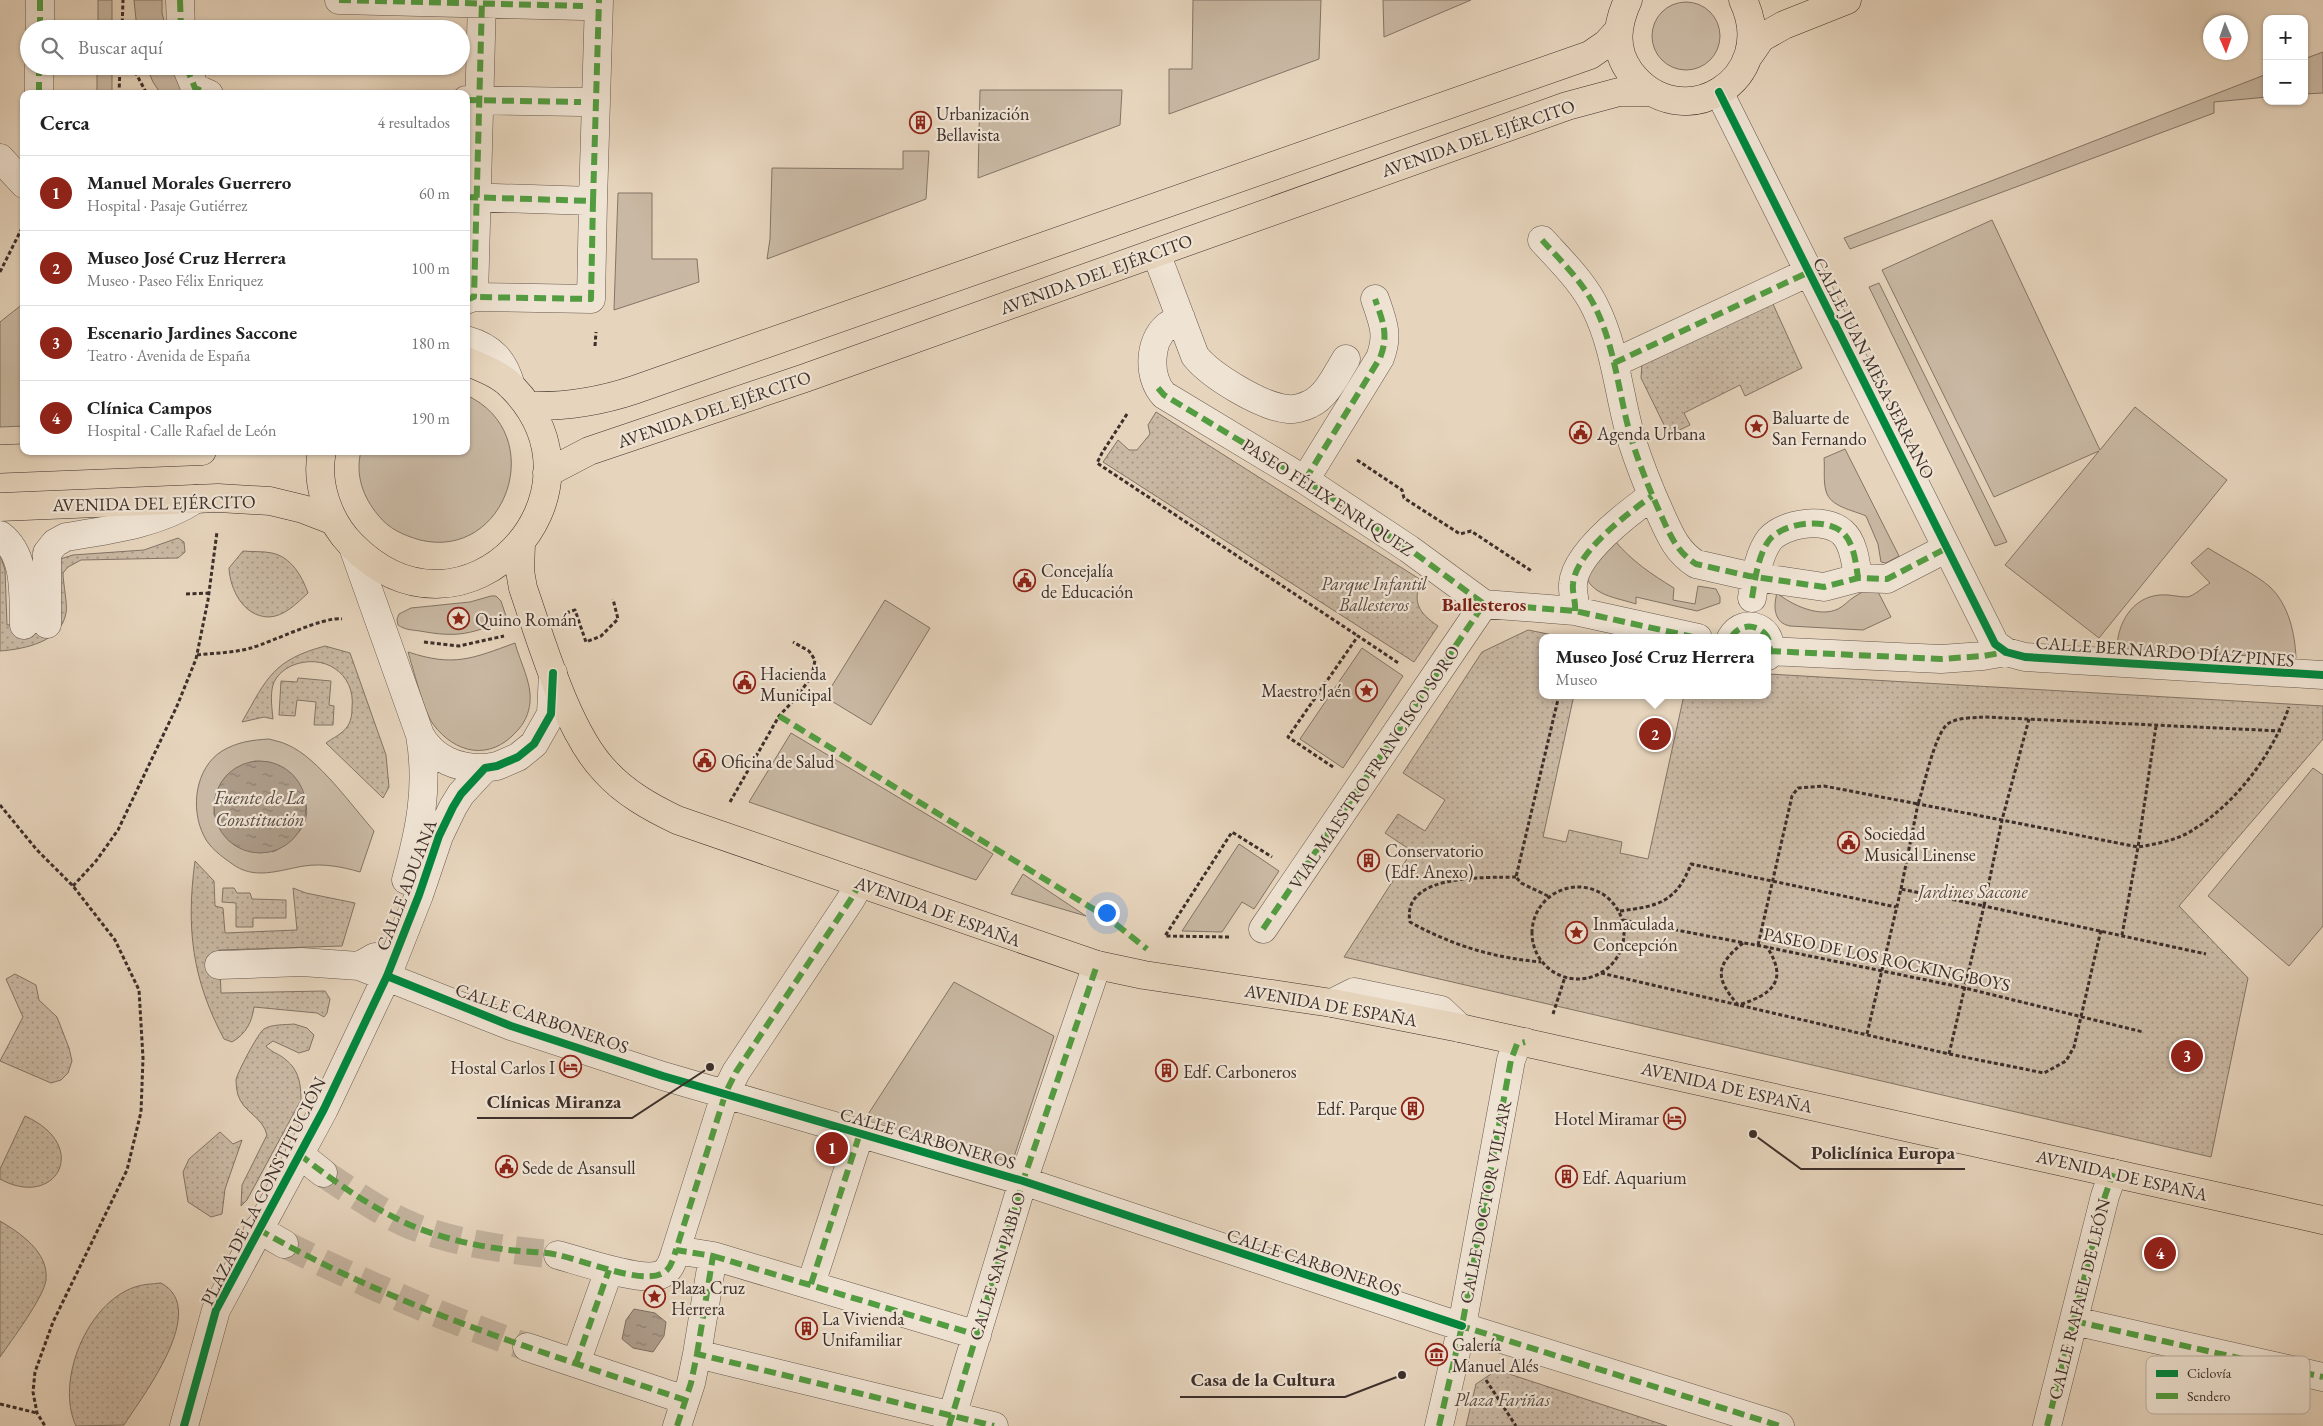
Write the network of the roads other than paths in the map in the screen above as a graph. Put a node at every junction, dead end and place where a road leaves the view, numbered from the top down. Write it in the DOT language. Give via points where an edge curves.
graph roads {
  1 [pos="40,0"];
  2 [pos="180,0"];
  3 [pos="339,0"];
  4 [pos="1628,0"];
  5 [pos="1743,0"];
  6 [pos="1846,0"];
  7 [pos="482,1"];
  8 [pos="591,3"];
  9 [pos="40,20"];
  10 [pos="180,20"];
  11 [pos="1618,31"];
  12 [pos="1750,54"];
  13 [pos="39,75"];
  14 [pos="190,75"];
  15 [pos="39,90"];
  16 [pos="199,90"];
  17 [pos="1649,92"];
  18 [pos="1719,92"];
  19 [pos="473,100"];
  20 [pos="581,102"];
  21 [pos="0,158"];
  22 [pos="20,180"];
  23 [pos="472,198"];
  24 [pos="593,202"];
  25 [pos="1542,240"];
  26 [pos="1156,253"];
  27 [pos="1809,272"];
  28 [pos="470,298"];
  29 [pos="1375,299"];
  30 [pos="1181,318"];
  31 [pos="470,342"];
  32 [pos="470,363"];
  33 [pos="1614,363"];
  34 [pos="1353,364"];
  35 [pos="520,396"];
  36 [pos="112,455"];
  37 [pos="322,455"];
  38 [pos="0,460"];
  39 [pos="547,472"];
  40 [pos="1305,480"];
  41 [pos="1652,496"];
  42 [pos="196,499"];
  43 [pos="0,507"];
  44 [pos="334,521"];
  45 [pos="0,535"];
  46 [pos="521,544"];
  47 [pos="353,547"];
  48 [pos="1947,548"];
  49 [pos="1858,578"];
  50 [pos="1754,587"];
  51 [pos="1484,604"];
  52 [pos="1575,606"];
  53 [pos="1683,634"];
  54 [pos="1732,634"];
  55 [pos="1766,634"];
  56 [pos="2006,652"];
  57 [pos="1771,653"];
  58 [pos="553,673"];
  59 [pos="2323,675"];
  60 [pos="420,735"];
  61 [pos="485,768"];
  62 [pos="860,882"];
  63 [pos="1265,926"];
  64 [pos="1097,965"];
  65 [pos="359,966"];
  66 [pos="383,984"];
  67 [pos="1525,1042"];
  68 [pos="726,1092"];
  69 [pos="860,1133"];
  70 [pos="299,1154"];
  71 [pos="324,1173"];
  72 [pos="2112,1173"];
  73 [pos="1023,1181"];
  74 [pos="2323,1220"];
  75 [pos="258,1229"];
  76 [pos="284,1244"];
  77 [pos="676,1250"];
  78 [pos="558,1255"];
  79 [pos="713,1256"];
  80 [pos="609,1270"];
  81 [pos="811,1284"];
  82 [pos="2074,1321"];
  83 [pos="1462,1326"];
  84 [pos="977,1335"];
  85 [pos="527,1347"];
  86 [pos="697,1354"];
  87 [pos="2230,1356"];
  88 [pos="576,1363"];
  89 [pos="2310,1374"];
  90 [pos="2323,1377"];
  91 [pos="686,1400"];
  92 [pos="950,1421"];
  93 [pos="184,1426"];
  94 [pos="677,1426"];
  95 [pos="994,1426"];
  96 [pos="1439,1426"];
  97 [pos="1780,1426"];
  98 [pos="2047,1426"];
  1 -- 9 [label="street"];
  2 -- 10 [label="street"];
  3 -- 7 [label="street"];
  4 -- 11 [label="main road" via="1621,13"];
  5 -- 12 [label="main road" via="1753,34"];
  6 -- 12 [label="main road" via="1784,25 1761,38"];
  7 -- 8 [label="street"];
  7 -- 19 [label="street"];
  8 -- 24 [label="street"];
  11 -- 17 [label="main road" via="1619,49 1626,66"];
  11 -- 35 [label="main road" via="1590,55 634,390 581,404"];
  12 -- 18 [label="main road" via="1743,70"];
  13 -- 15 [label="street"];
  14 -- 16 [label="street" via="195,88"];
  17 -- 18 [label="main road, AVENIDA DEL EJÉRCITO" via="1684,101 1702,99"];
  17 -- 26 [label="main road, AVENIDA DEL EJÉRCITO" via="1618,92 1567,106"];
  18 -- 27 [label="street, CALLE JUAN MESA SERRANO"];
  19 -- 20 [label="street"];
  19 -- 23 [label="street"];
  21 -- 22 [label="street"];
  23 -- 24 [label="street"];
  23 -- 28 [label="street"];
  24 -- 28 [label="street" via="591,299"];
  25 -- 33 [label="street" via="1577,280 1596,308"];
  26 -- 30 [label="street"];
  26 -- 39 [label="main road, AVENIDA DEL EJÉRCITO" via="589,451"];
  27 -- 33 [label="street"];
  27 -- 48 [label="street, CALLE JUAN MESA SERRANO"];
  29 -- 40 [label="street" via="1386,344 1373,371"];
  30 -- 34 [label="street" via="1195,356 1204,367 1247,394 1256,406 1287,421 1304,421 1317,416 1332,403"];
  30 -- 40 [label="street, PASEO FÉLIX ENRIQUEZ" via="1166,327 1156,343 1152,370 1158,388 1164,395"];
  31 -- 35 [label="street" via="488,349 500,359"];
  32 -- 35 [label="main road" via="490,371"];
  33 -- 41 [label="street" via="1632,440"];
  35 -- 39 [label="main road" via="542,434"];
  36 -- 38 [label="main road"];
  37 -- 44 [label="main road" via="322,492"];
  39 -- 46 [label="main road" via="539,515"];
  40 -- 51 [label="street, PASEO FÉLIX ENRIQUEZ" via="1409,549"];
  41 -- 50 [label="street" via="1675,545 1689,559"];
  41 -- 52 [label="street" via="1606,532 1588,554 1572,584"];
  42 -- 43 [label="main road, AVENIDA DEL EJÉRCITO"];
  42 -- 44 [label="main road, AVENIDA DEL EJÉRCITO" via="270,501"];
  42 -- 45 [label="street" via="180,510 146,521 66,537 55,544 47,553 36,624 18,560 13,548"];
  44 -- 47 [label="main road"];
  46 -- 47 [label="main road" via="478,576 436,585 410,581 386,572"];
  46 -- 58 [label="main road, AVENIDA DE ESPAÑA" via="523,588"];
  47 -- 60 [label="street"];
  48 -- 49 [label="street" via="1887,578"];
  48 -- 56 [label="street, CALLE JUAN MESA SERRANO" via="1989,635"];
  49 -- 50 [label="street" via="1824,587"];
  49 -- 50 [label="street" via="1850,542 1842,532 1816,524 1786,529 1770,539"];
  51 -- 52 [label="street"];
  51 -- 63 [label="street, VIAL MAESTRO FRANCISCO SORO"];
  52 -- 53 [label="street"];
  54 -- 55 [label="street" via="1744,626 1757,627"];
  56 -- 57 [label="street" via="1941,659"];
  56 -- 59 [label="street, CALLE BERNARDO DÍAZ PINES" via="2025,657"];
  58 -- 61 [label="street" via="551,714 534,744 518,757"];
  58 -- 62 [label="main road, AVENIDA DE ESPAÑA" via="585,743 604,770 630,794 677,820"];
  60 -- 61 [label="street" via="427,748 439,758 464,767"];
  60 -- 65 [label="street, CALLE ADUANA" via="424,755 424,805 416,846 384,943 375,957"];
  61 -- 66 [label="street, CALLE ADUANA" via="461,794 439,836"];
  62 -- 64 [label="main road, AVENIDA DE ESPAÑA"];
  62 -- 68 [label="street"];
  64 -- 67 [label="main road, AVENIDA DE ESPAÑA" via="1332,1003"];
  64 -- 73 [label="street, CALLE SAN PABLO"];
  65 -- 66 [label="street"];
  65 -- 66 [label="street" via="302,962 220,971 303,972"];
  66 -- 68 [label="street, CALLE CARBONEROS" via="664,1076"];
  66 -- 70 [label="street, PLAZA DE LA CONSTITUCIÓN"];
  67 -- 72 [label="main road, AVENIDA DE ESPAÑA"];
  67 -- 83 [label="street, CALLE DOCTOR VILLAR" via="1517,1044 1511,1060"];
  68 -- 69 [label="street, CALLE CARBONEROS"];
  68 -- 77 [label="street"];
  69 -- 73 [label="street, CALLE CARBONEROS"];
  69 -- 81 [label="street"];
  70 -- 71 [label="street"];
  70 -- 75 [label="street, PLAZA DE LA CONSTITUCIÓN"];
  72 -- 74 [label="main road, AVENIDA DE ESPAÑA"];
  72 -- 82 [label="street, CALLE RAFAEL DE LEÓN"];
  73 -- 83 [label="street, CALLE CARBONEROS"];
  73 -- 84 [label="street, CALLE SAN PABLO"];
  75 -- 76 [label="street"];
  75 -- 93 [label="street, PLAZA DE LA CONSTITUCIÓN" via="216,1310"];
  77 -- 79 [label="street"];
  77 -- 80 [label="street" via="669,1270 660,1275"];
  78 -- 80 [label="street"];
  79 -- 81 [label="street"];
  79 -- 86 [label="street"];
  80 -- 88 [label="street"];
  81 -- 84 [label="street"];
  82 -- 87 [label="street"];
  82 -- 98 [label="street, CALLE RAFAEL DE LEÓN"];
  83 -- 96 [label="street, CALLE DOCTOR VILLAR"];
  83 -- 97 [label="street, CALLE CARBONEROS"];
  84 -- 92 [label="street, CALLE SAN PABLO"];
  85 -- 88 [label="street"];
  86 -- 91 [label="street"];
  86 -- 92 [label="street"];
  88 -- 91 [label="street"];
  89 -- 90 [label="street"];
  91 -- 94 [label="street"];
  92 -- 95 [label="street"];
}
